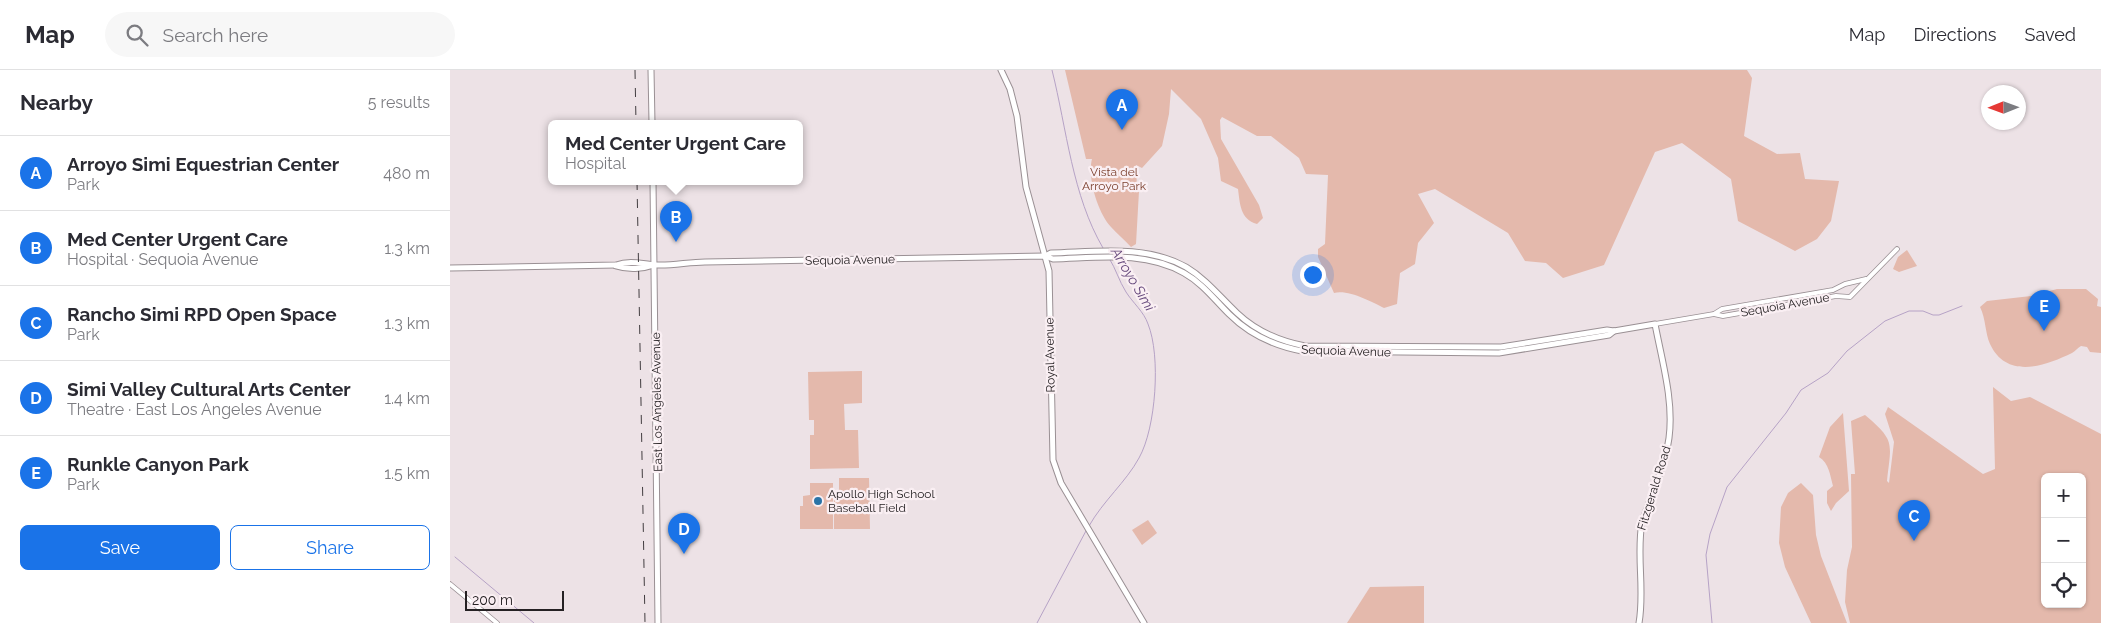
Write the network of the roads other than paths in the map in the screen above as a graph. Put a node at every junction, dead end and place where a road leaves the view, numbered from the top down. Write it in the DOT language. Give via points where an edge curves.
graph roads {
  1 [pos="651,70"];
  2 [pos="1001,70"];
  3 [pos="652,120"];
  4 [pos="653,185"];
  5 [pos="1897,249"];
  6 [pos="1045,256"];
  7 [pos="655,265"];
  8 [pos="450,268"];
  9 [pos="1866,279"];
  10 [pos="1851,284"];
  11 [pos="1854,292"];
  12 [pos="1714,314"];
  13 [pos="1656,324"];
  14 [pos="1614,331"];
  15 [pos="450,584"];
  16 [pos="496,623"];
  17 [pos="658,623"];
  18 [pos="1144,623"];
  19 [pos="1639,623"];
  1 -- 3 [label="main road"];
  2 -- 6 [label="main road, Royal Avenue" via="1017,116 1026,187"];
  4 -- 7 [label="main road, East Los Angeles Avenue"];
  5 -- 9 [label="street, Sequoia Avenue"];
  6 -- 7 [label="main road, Sequoia Avenue"];
  6 -- 14 [label="main road, Sequoia Avenue" via="1051,253 1122,252 1156,256 1185,267 1204,280 1252,326 1278,339 1304,346 1501,347"];
  6 -- 14 [label="main road, Sequoia Avenue" via="1053,259 1156,261 1183,273 1206,290 1248,330 1276,344 1302,351 1498,353 1609,335"];
  6 -- 18 [label="main road, Royal Avenue" via="1050,279 1053,460 1058,477"];
  7 -- 8 [label="main road, Sequoia Avenue" via="645,262"];
  7 -- 17 [label="main road, East Los Angeles Avenue"];
  9 -- 10 [label="street, Sequoia Avenue"];
  9 -- 11 [label="street, Sequoia Avenue"];
  10 -- 11 [label="street"];
  10 -- 12 [label="street, Sequoia Avenue" via="1722,309"];
  11 -- 12 [label="street, Sequoia Avenue" via="1850,297 1836,296 1723,316"];
  12 -- 13 [label="street, Sequoia Avenue"];
  13 -- 14 [label="main road, Sequoia Avenue"];
  13 -- 19 [label="main road, Fitzgerald Road" via="1670,406 1670,428 1667,449 1640,534 1642,598"];
  15 -- 16 [label="street"];
}
